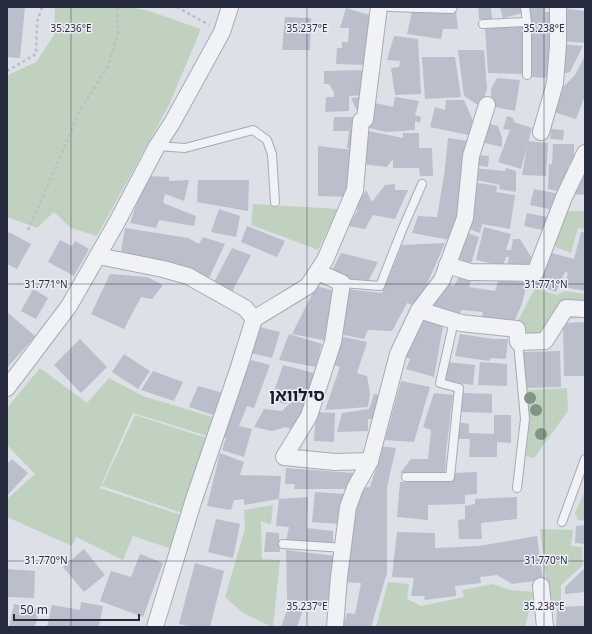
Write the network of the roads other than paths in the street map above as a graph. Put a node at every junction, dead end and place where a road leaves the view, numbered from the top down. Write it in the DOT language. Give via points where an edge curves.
graph roads {
  1 [pos="230,7"];
  2 [pos="379,7"];
  3 [pos="389,7"];
  4 [pos="453,7"];
  5 [pos="525,7"];
  6 [pos="549,7"];
  7 [pos="558,15"];
  8 [pos="527,22"];
  9 [pos="483,24"];
  10 [pos="527,75"];
  11 [pos="487,105"];
  12 [pos="541,132"];
  13 [pos="157,146"];
  14 [pos="585,153"];
  15 [pos="422,184"];
  16 [pos="275,202"];
  17 [pos="98,256"];
  18 [pos="447,265"];
  19 [pos="318,272"];
  20 [pos="342,283"];
  21 [pos="585,309"];
  22 [pos="419,310"];
  23 [pos="254,320"];
  24 [pos="454,321"];
  25 [pos="518,342"];
  26 [pos="7,388"];
  27 [pos="585,458"];
  28 [pos="370,462"];
  29 [pos="406,477"];
  30 [pos="517,488"];
  31 [pos="562,522"];
  32 [pos="283,544"];
  33 [pos="344,548"];
  34 [pos="541,586"];
  35 [pos="155,627"];
  36 [pos="336,627"];
  37 [pos="545,627"];
  1 -- 13 [label="street" via="222,32"];
  2 -- 19 [label="street" via="365,119 361,121 355,190 326,260"];
  3 -- 4 [label="lane"];
  5 -- 8 [label="lane"];
  6 -- 7 [label="lane"];
  7 -- 12 [label="street" via="555,83"];
  8 -- 9 [label="lane"];
  8 -- 10 [label="lane"];
  11 -- 18 [label="street" via="471,156 464,218"];
  13 -- 16 [label="lane" via="185,148 253,130 267,140 272,154"];
  13 -- 17 [label="street"];
  14 -- 18 [label="street" via="564,197 535,273 470,272"];
  15 -- 20 [label="lane" via="380,286"];
  17 -- 23 [label="street" via="188,276 245,308"];
  17 -- 26 [label="street" via="69,306"];
  18 -- 22 [label="street" via="442,280"];
  19 -- 20 [label="street"];
  19 -- 23 [label="street" via="308,286"];
  20 -- 28 [label="street" via="333,342 309,416 284,457 335,462"];
  21 -- 25 [label="street" via="566,308 545,341"];
  22 -- 24 [label="street"];
  22 -- 28 [label="street" via="398,354"];
  23 -- 35 [label="street" via="193,502"];
  24 -- 25 [label="street" via="516,329"];
  24 -- 29 [label="lane" via="440,383 459,388 450,477"];
  25 -- 30 [label="lane" via="525,419"];
  27 -- 31 [label="lane"];
  28 -- 33 [label="street" via="355,488 348,507"];
  32 -- 33 [label="lane"];
  33 -- 36 [label="street" via="339,577"];
  34 -- 37 [label="street"];
}
